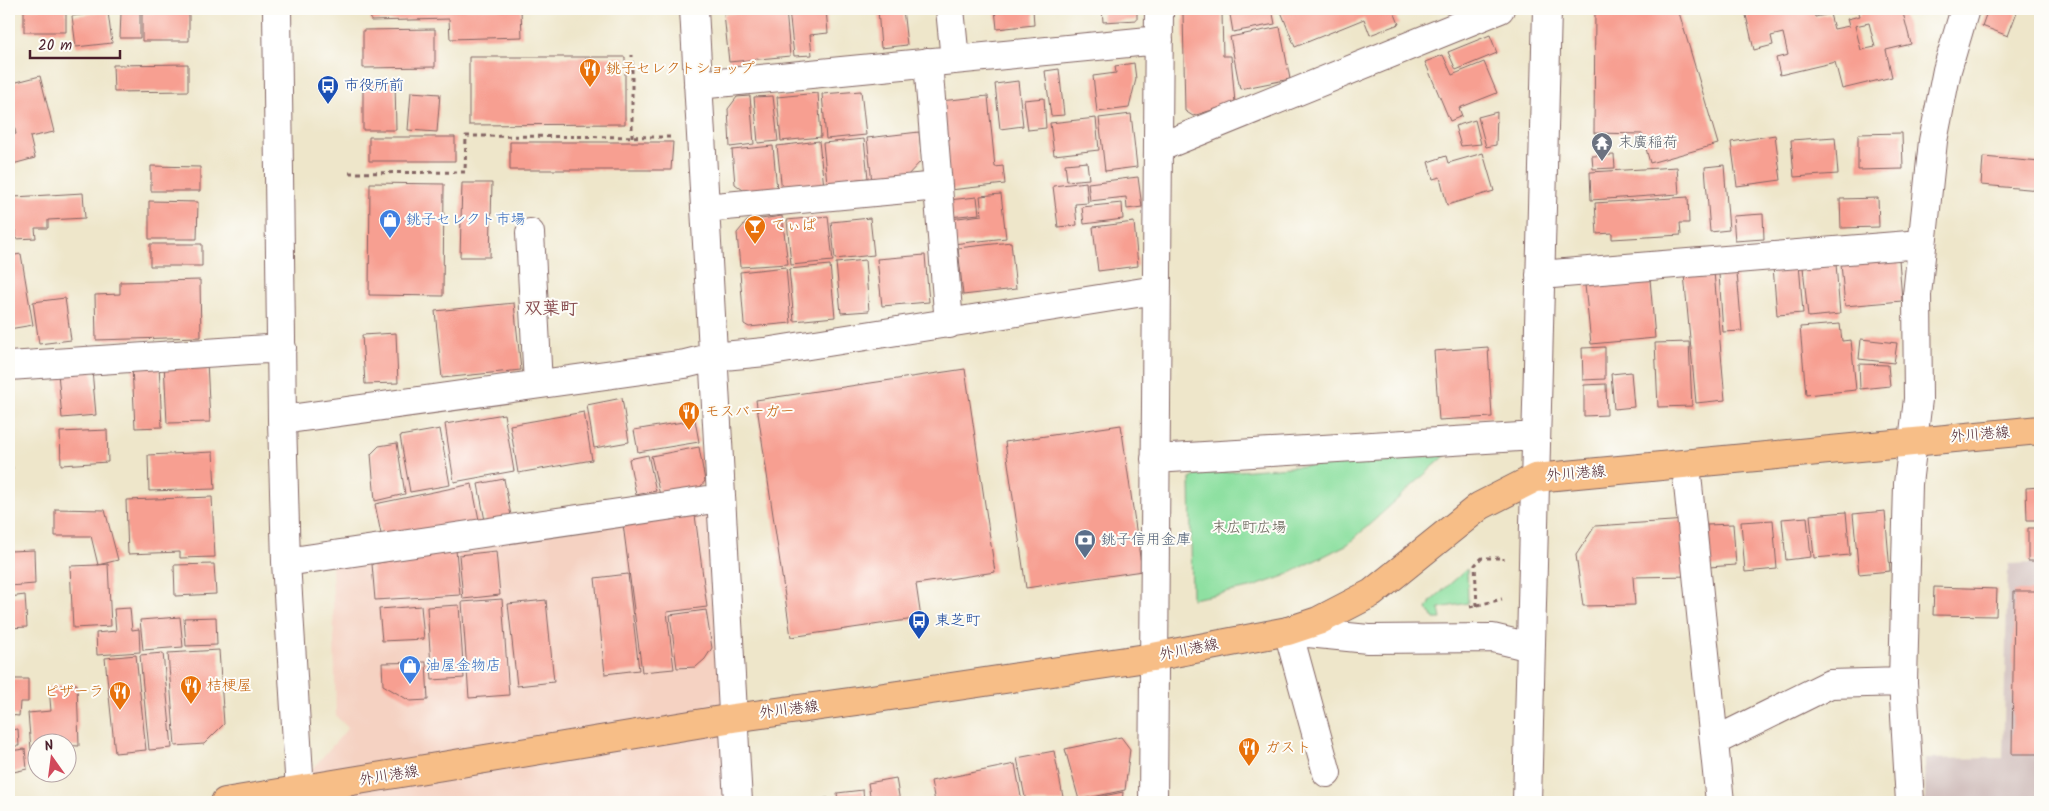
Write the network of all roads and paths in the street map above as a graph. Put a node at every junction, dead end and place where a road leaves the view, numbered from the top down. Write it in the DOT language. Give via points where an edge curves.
graph roads {
  1 [pos="277,9"];
  2 [pos="694,9"];
  3 [pos="950,9"];
  4 [pos="1159,9"];
  5 [pos="1500,9"];
  6 [pos="1547,9"];
  7 [pos="1965,9"];
  8 [pos="1159,40"];
  9 [pos="632,55"];
  10 [pos="955,60"];
  11 [pos="928,62"];
  12 [pos="698,85"];
  13 [pos="675,130"];
  14 [pos="632,137"];
  15 [pos="1158,148"];
  16 [pos="349,173"];
  17 [pos="938,186"];
  18 [pos="705,208"];
  19 [pos="530,233"];
  20 [pos="1921,244"];
  21 [pos="1540,275"];
  22 [pos="1156,290"];
  23 [pos="949,324"];
  24 [pos="282,348"];
  25 [pos="714,357"];
  26 [pos="9,366"];
  27 [pos="538,384"];
  28 [pos="282,420"];
  29 [pos="2040,430"];
  30 [pos="1536,436"];
  31 [pos="1914,441"];
  32 [pos="1155,459"];
  33 [pos="1686,465"];
  34 [pos="1535,478"];
  35 [pos="721,498"];
  36 [pos="286,562"];
  37 [pos="1503,565"];
  38 [pos="1502,593"];
  39 [pos="1477,606"];
  40 [pos="1467,608"];
  41 [pos="1288,631"];
  42 [pos="1530,647"];
  43 [pos="1153,657"];
  44 [pos="1903,682"];
  45 [pos="733,718"];
  46 [pos="1715,741"];
  47 [pos="1327,773"];
  48 [pos="300,796"];
  49 [pos="225,802"];
  50 [pos="738,802"];
  51 [pos="1153,802"];
  52 [pos="1527,802"];
  53 [pos="1720,802"];
  54 [pos="1910,802"];
  1 -- 24 [label="street"];
  2 -- 12 [label="street"];
  3 -- 10 [label="street"];
  4 -- 8 [label="street"];
  5 -- 15 [label="street"];
  6 -- 21 [label="street"];
  7 -- 20 [label="street" via="1947,70 1933,141"];
  8 -- 10 [label="street"];
  8 -- 15 [label="street"];
  9 -- 14 [label="path"];
  10 -- 11 [label="street"];
  11 -- 12 [label="street"];
  11 -- 17 [label="street"];
  12 -- 18 [label="street"];
  13 -- 14 [label="path" via="675,137"];
  14 -- 16 [label="path" via="466,136 465,172"];
  15 -- 22 [label="street"];
  17 -- 18 [label="street"];
  17 -- 23 [label="street"];
  18 -- 25 [label="street"];
  19 -- 27 [label="street"];
  20 -- 21 [label="street"];
  20 -- 31 [label="street" via="1917,295 1918,399"];
  21 -- 30 [label="street"];
  22 -- 23 [label="street"];
  22 -- 32 [label="street"];
  23 -- 25 [label="street"];
  24 -- 26 [label="street"];
  24 -- 28 [label="street"];
  25 -- 27 [label="street"];
  25 -- 35 [label="street"];
  27 -- 28 [label="street"];
  28 -- 36 [label="street"];
  29 -- 31 [label="main road, 外川港線"];
  30 -- 32 [label="street"];
  30 -- 34 [label="street"];
  31 -- 33 [label="main road, 外川港線"];
  31 -- 44 [label="street" via="1908,484"];
  32 -- 43 [label="street"];
  33 -- 34 [label="main road, 外川港線"];
  33 -- 46 [label="street"];
  34 -- 41 [label="main road, 外川港線" via="1480,506 1372,593 1318,621"];
  34 -- 42 [label="street"];
  35 -- 36 [label="street"];
  35 -- 45 [label="street"];
  36 -- 48 [label="street"];
  37 -- 39 [label="path" via="1503,558 1482,558 1475,565"];
  38 -- 39 [label="path" via="1502,601"];
  39 -- 40 [label="path"];
  41 -- 42 [label="street" via="1368,640 1493,638"];
  41 -- 43 [label="main road, 外川港線"];
  41 -- 47 [label="street"];
  42 -- 52 [label="street"];
  43 -- 45 [label="main road, 外川港線"];
  43 -- 51 [label="street"];
  44 -- 46 [label="street" via="1830,684"];
  44 -- 54 [label="street"];
  45 -- 48 [label="main road, 外川港線"];
  45 -- 50 [label="street"];
  46 -- 53 [label="street"];
  48 -- 49 [label="main road, 外川港線"];
}
